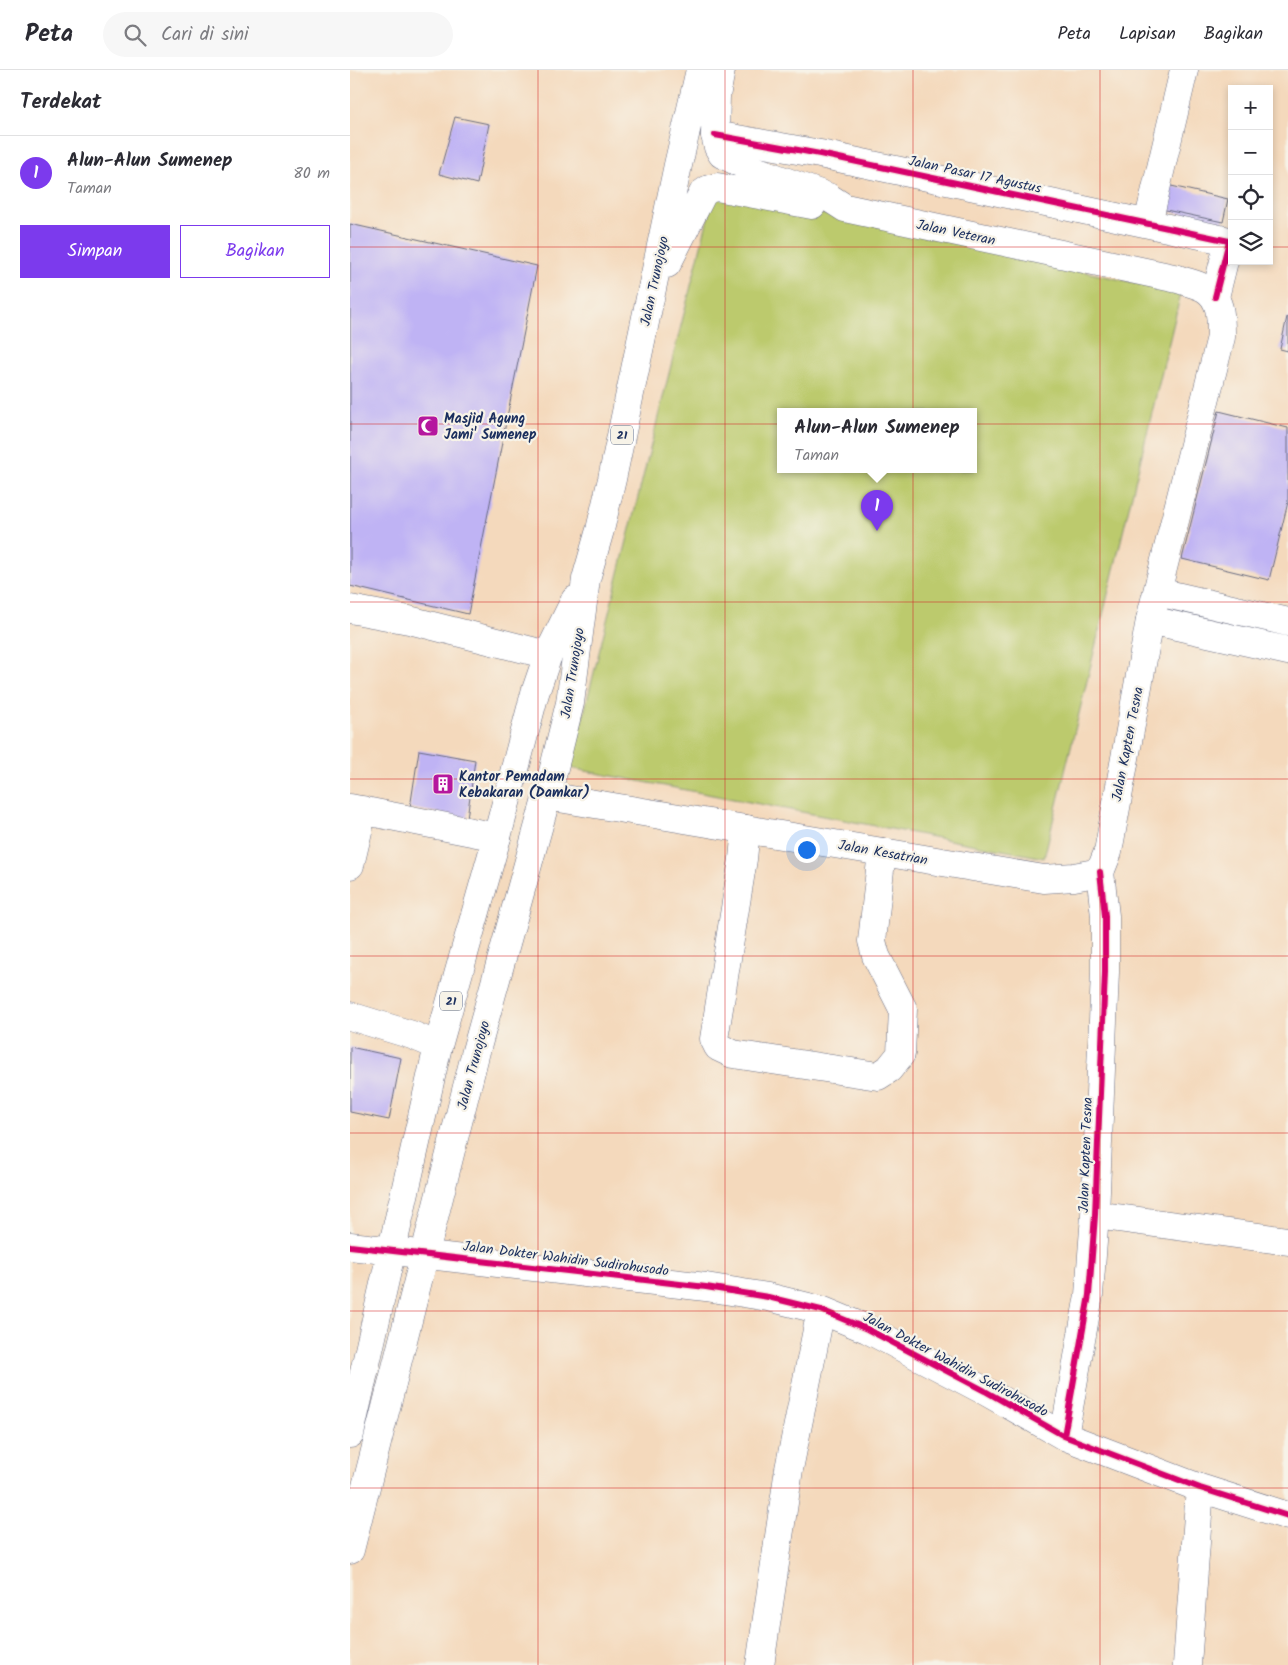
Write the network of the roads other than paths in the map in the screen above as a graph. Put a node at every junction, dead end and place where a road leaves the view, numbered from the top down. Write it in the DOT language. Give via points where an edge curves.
graph roads {
  1 [pos="700,70"];
  2 [pos="721,70"];
  3 [pos="1184,70"];
  4 [pos="715,135"];
  5 [pos="845,208"];
  6 [pos="1148,223"];
  7 [pos="652,289"];
  8 [pos="1215,297"];
  9 [pos="586,579"];
  10 [pos="1158,592"];
  11 [pos="350,609"];
  12 [pos="1150,620"];
  13 [pos="1288,622"];
  14 [pos="1288,651"];
  15 [pos="548,655"];
  16 [pos="547,796"];
  17 [pos="356,809"];
  18 [pos="746,829"];
  19 [pos="497,837"];
  20 [pos="882,852"];
  21 [pos="350,865"];
  22 [pos="1100,872"];
  23 [pos="350,1016"];
  24 [pos="438,1046"];
  25 [pos="1095,1215"];
  26 [pos="1288,1241"];
  27 [pos="350,1246"];
  28 [pos="391,1251"];
  29 [pos="424,1254"];
  30 [pos="821,1310"];
  31 [pos="352,1414"];
  32 [pos="1064,1436"];
  33 [pos="1200,1488"];
  34 [pos="1288,1516"];
  35 [pos="350,1550"];
  36 [pos="760,1665"];
  37 [pos="1187,1665"];
  1 -- 7 [label="main road, Jalan Trunojoyo / 21"];
  2 -- 4 [label="main road" via="716,96"];
  3 -- 6 [label="main road"];
  4 -- 5 [label="main road, Jalan Veteran" via="725,156 828,197"];
  4 -- 6 [label="main road, Jalan Pasar 17 Agustus"];
  5 -- 7 [label="main road" via="717,187 709,189"];
  5 -- 8 [label="main road, Jalan Veteran" via="1178,279 1204,288"];
  6 -- 8 [label="main road, Jalan Pasar 17 Agustus" via="1229,241"];
  7 -- 9 [label="main road, Jalan Trunojoyo / 21" via="608,496"];
  8 -- 10 [label="main road, Jalan Kapten Tesna" via="1221,317 1221,337"];
  9 -- 15 [label="main road, Jalan Trunojoyo / 21"];
  9 -- 16 [label="main road, Jalan Trunojoyo / 21" via="570,703"];
  10 -- 12 [label="main road, Jalan Kapten Tesna"];
  10 -- 13 [label="main road"];
  11 -- 15 [label="main road" via="409,620"];
  12 -- 14 [label="main road"];
  12 -- 22 [label="main road, Jalan Kapten Tesna" via="1108,852"];
  15 -- 19 [label="main road, Jalan Trunojoyo / 21"];
  16 -- 18 [label="main road, Jalan Kesatrian"];
  16 -- 29 [label="main road, Jalan Trunojoyo / 21"];
  17 -- 19 [label="main road"];
  17 -- 21 [label="main road"];
  18 -- 20 [label="main road, Jalan Kesatrian"];
  18 -- 20 [label="main road" via="714,1039 718,1047 733,1054 878,1076 889,1069 901,1054 903,1009 876,956 872,941"];
  19 -- 24 [label="main road, Jalan Trunojoyo / 21"];
  20 -- 22 [label="main road, Jalan Kesatrian" via="1044,879"];
  22 -- 25 [label="main road, Jalan Kapten Tesna" via="1105,916 1105,972"];
  23 -- 24 [label="main road"];
  24 -- 28 [label="main road, Jalan Trunojoyo / 21"];
  25 -- 26 [label="main road"];
  25 -- 32 [label="main road, Jalan Kapten Tesna" via="1089,1295"];
  27 -- 28 [label="main road, Jalan Dokter Wahidin Sudirohusodo"];
  28 -- 29 [label="main road, Jalan Dokter Wahidin Sudirohusodo"];
  28 -- 31 [label="main road, Jalan Trunojoyo / 21"];
  29 -- 30 [label="main road, Jalan Dokter Wahidin Sudirohusodo" via="706,1287"];
  29 -- 35 [label="main road, Jalan Trunojoyo / 21"];
  30 -- 32 [label="main road, Jalan Dokter Wahidin Sudirohusodo" via="884,1338"];
  30 -- 36 [label="main road" via="789,1469"];
  32 -- 33 [label="main road, Jalan Dokter Wahidin Sudirohusodo"];
  33 -- 34 [label="main road, Jalan Dokter Wahidin Sudirohusodo"];
  33 -- 37 [label="main road"];
}
